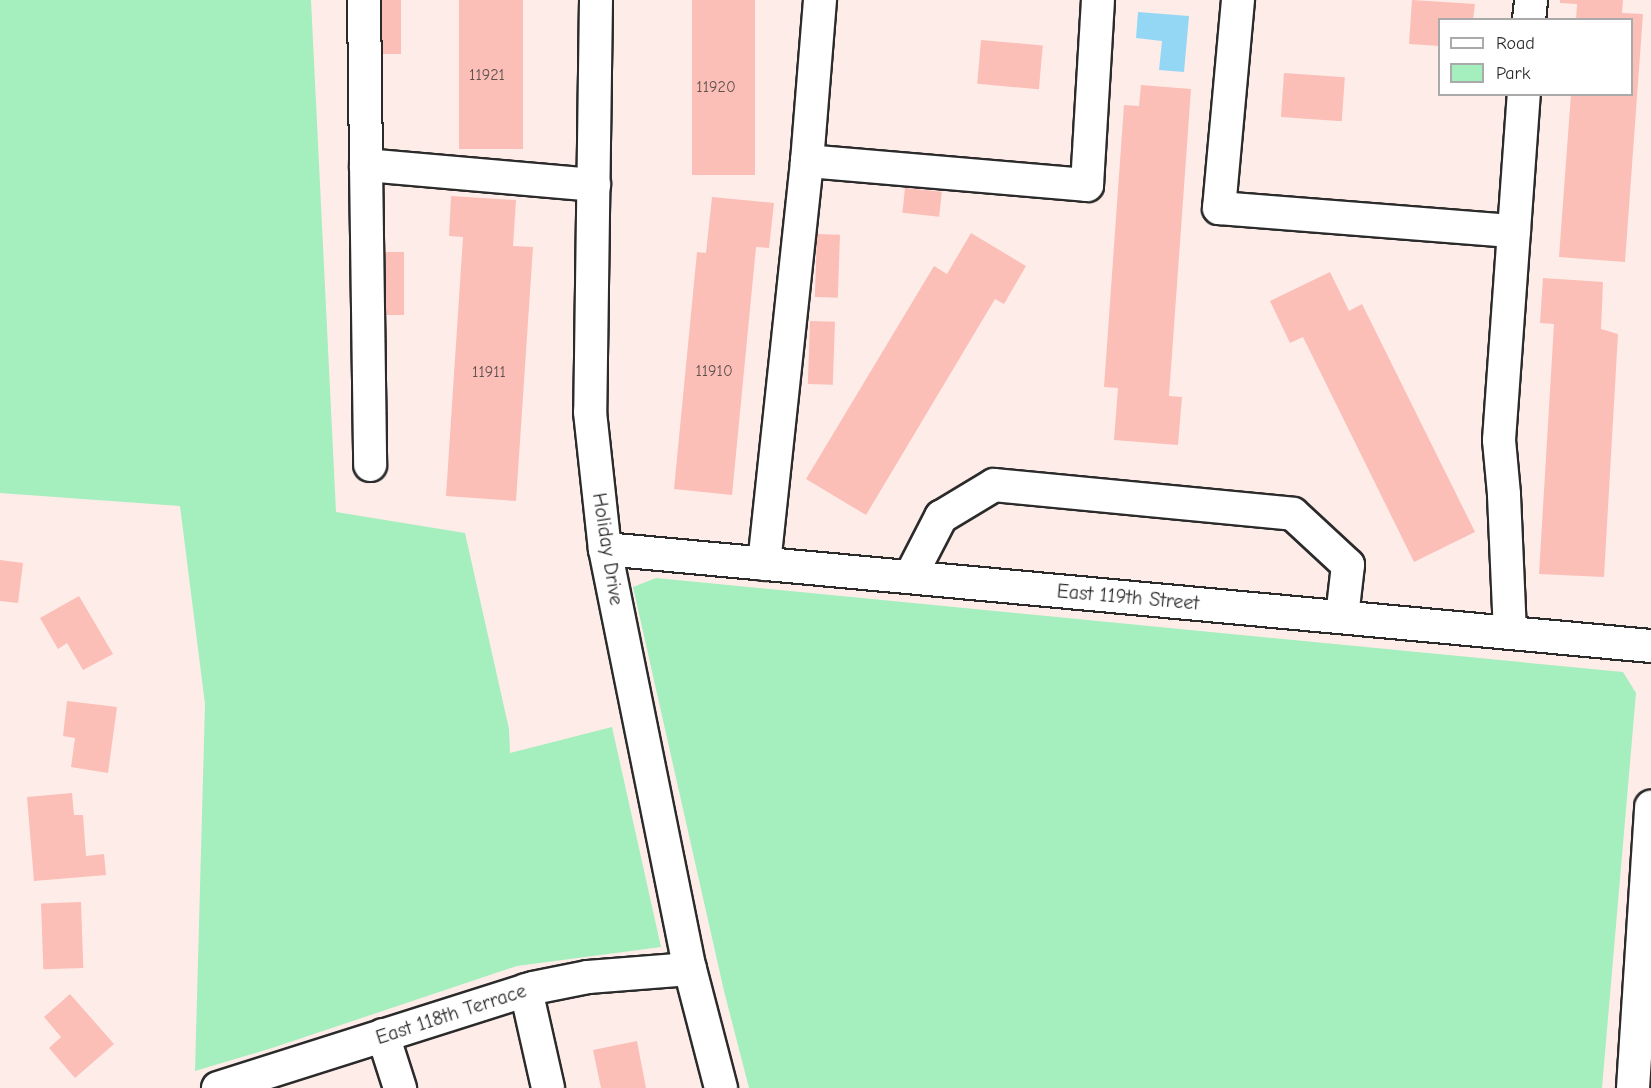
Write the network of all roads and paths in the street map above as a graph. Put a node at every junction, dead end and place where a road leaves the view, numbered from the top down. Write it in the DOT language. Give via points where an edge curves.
graph roads {
  1 [pos="364,0"];
  2 [pos="596,0"];
  3 [pos="820,0"];
  4 [pos="1098,0"];
  5 [pos="1238,0"];
  6 [pos="1531,0"];
  7 [pos="1529,18"];
  8 [pos="1524,96"];
  9 [pos="807,161"];
  10 [pos="366,165"];
  11 [pos="594,185"];
  12 [pos="1514,231"];
  13 [pos="370,465"];
  14 [pos="604,549"];
  15 [pos="764,564"];
  16 [pos="910,577"];
  17 [pos="1342,617"];
  18 [pos="1510,633"];
  19 [pos="1651,646"];
  20 [pos="1651,807"];
  21 [pos="690,969"];
  22 [pos="526,990"];
  23 [pos="383,1035"];
  24 [pos="1643,1057"];
  25 [pos="218,1088"];
  26 [pos="400,1088"];
  27 [pos="548,1088"];
  28 [pos="721,1088"];
  29 [pos="1633,1088"];
  1 -- 10 [label="street"];
  2 -- 11 [label="street, Holiday Drive"];
  3 -- 9 [label="street"];
  4 -- 9 [label="street" via="1087,185"];
  5 -- 12 [label="street" via="1219,208"];
  6 -- 7 [label="street"];
  8 -- 12 [label="street"];
  9 -- 15 [label="street"];
  10 -- 11 [label="street"];
  10 -- 13 [label="street"];
  11 -- 14 [label="street, Holiday Drive" via="591,412"];
  12 -- 18 [label="street" via="1499,440"];
  14 -- 15 [label="street, East 119th Street"];
  14 -- 21 [label="street, Holiday Drive"];
  15 -- 16 [label="street, East 119th Street"];
  16 -- 17 [label="street, East 119th Street"];
  16 -- 17 [label="street" via="941,517 994,485 1005,486 1293,514 1348,565"];
  17 -- 18 [label="street, East 119th Street"];
  18 -- 19 [label="street, East 119th Street"];
  20 -- 24 [label="street"];
  21 -- 22 [label="street, East 118th Terrace" via="588,977"];
  21 -- 28 [label="street, Holiday Drive"];
  22 -- 23 [label="street, East 118th Terrace"];
  22 -- 27 [label="street"];
  23 -- 25 [label="street, East 118th Terrace"];
  23 -- 26 [label="street"];
  24 -- 29 [label="street"];
}
